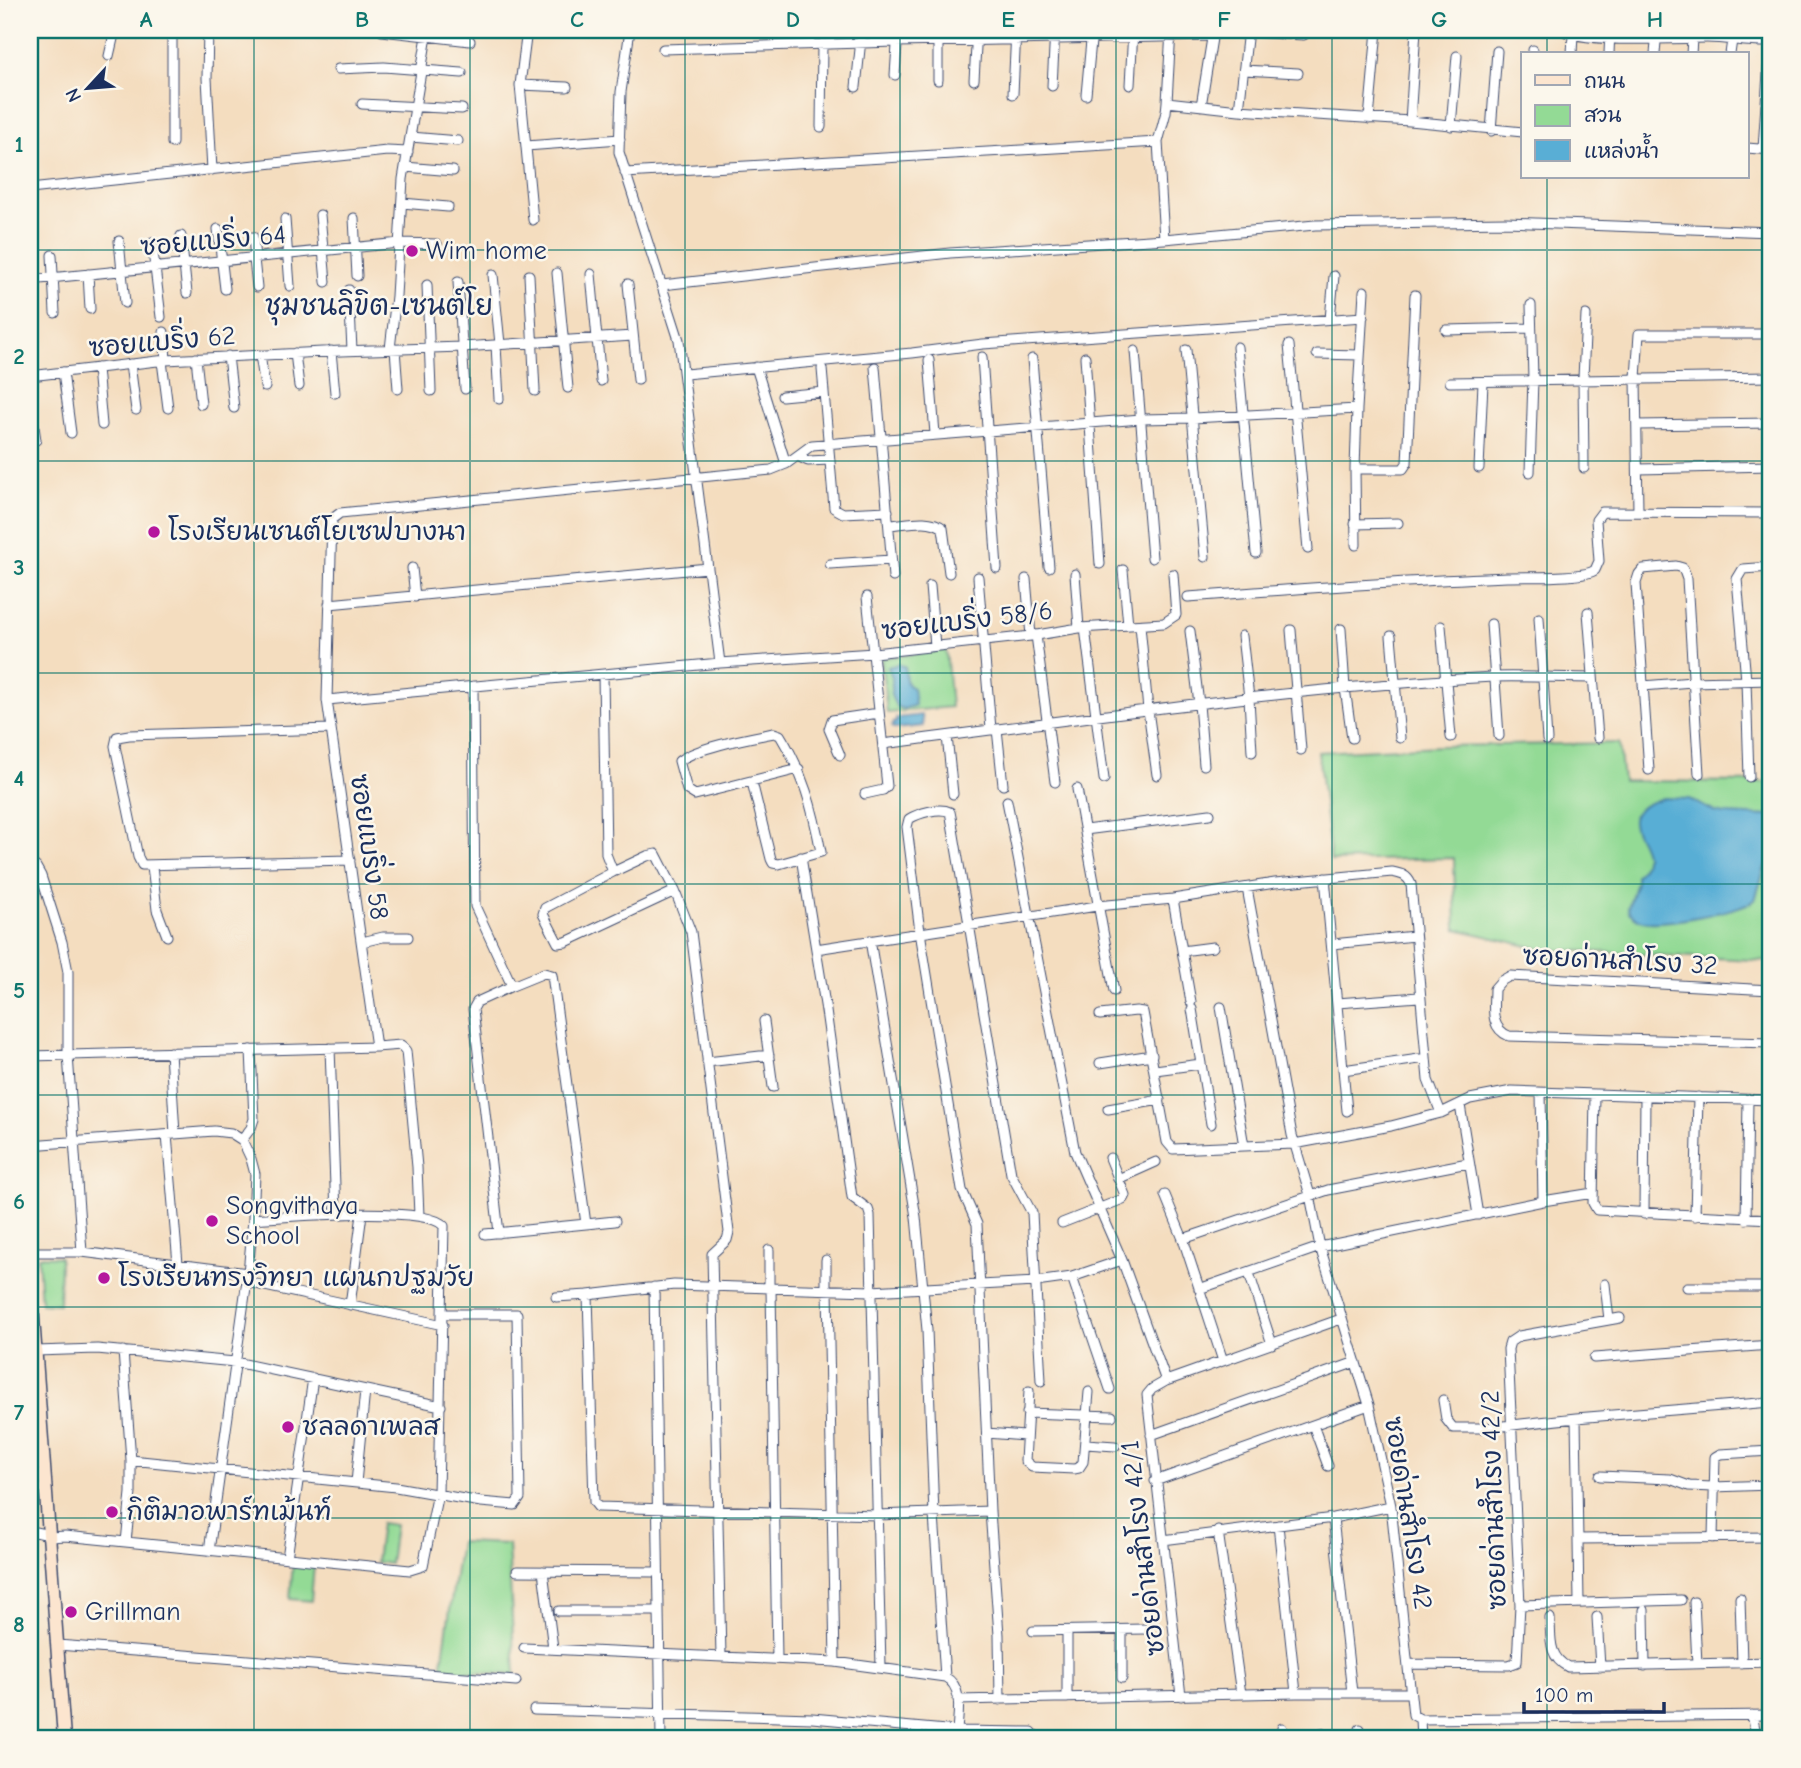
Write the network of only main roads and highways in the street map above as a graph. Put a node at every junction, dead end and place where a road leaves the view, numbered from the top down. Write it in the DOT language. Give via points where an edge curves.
graph roads {
  1 [pos="30,1277"];
  2 [pos="34,1355"];
  3 [pos="64,1738"];
  1 -- 2 [label="main road"];
  2 -- 3 [label="main road"];
}
